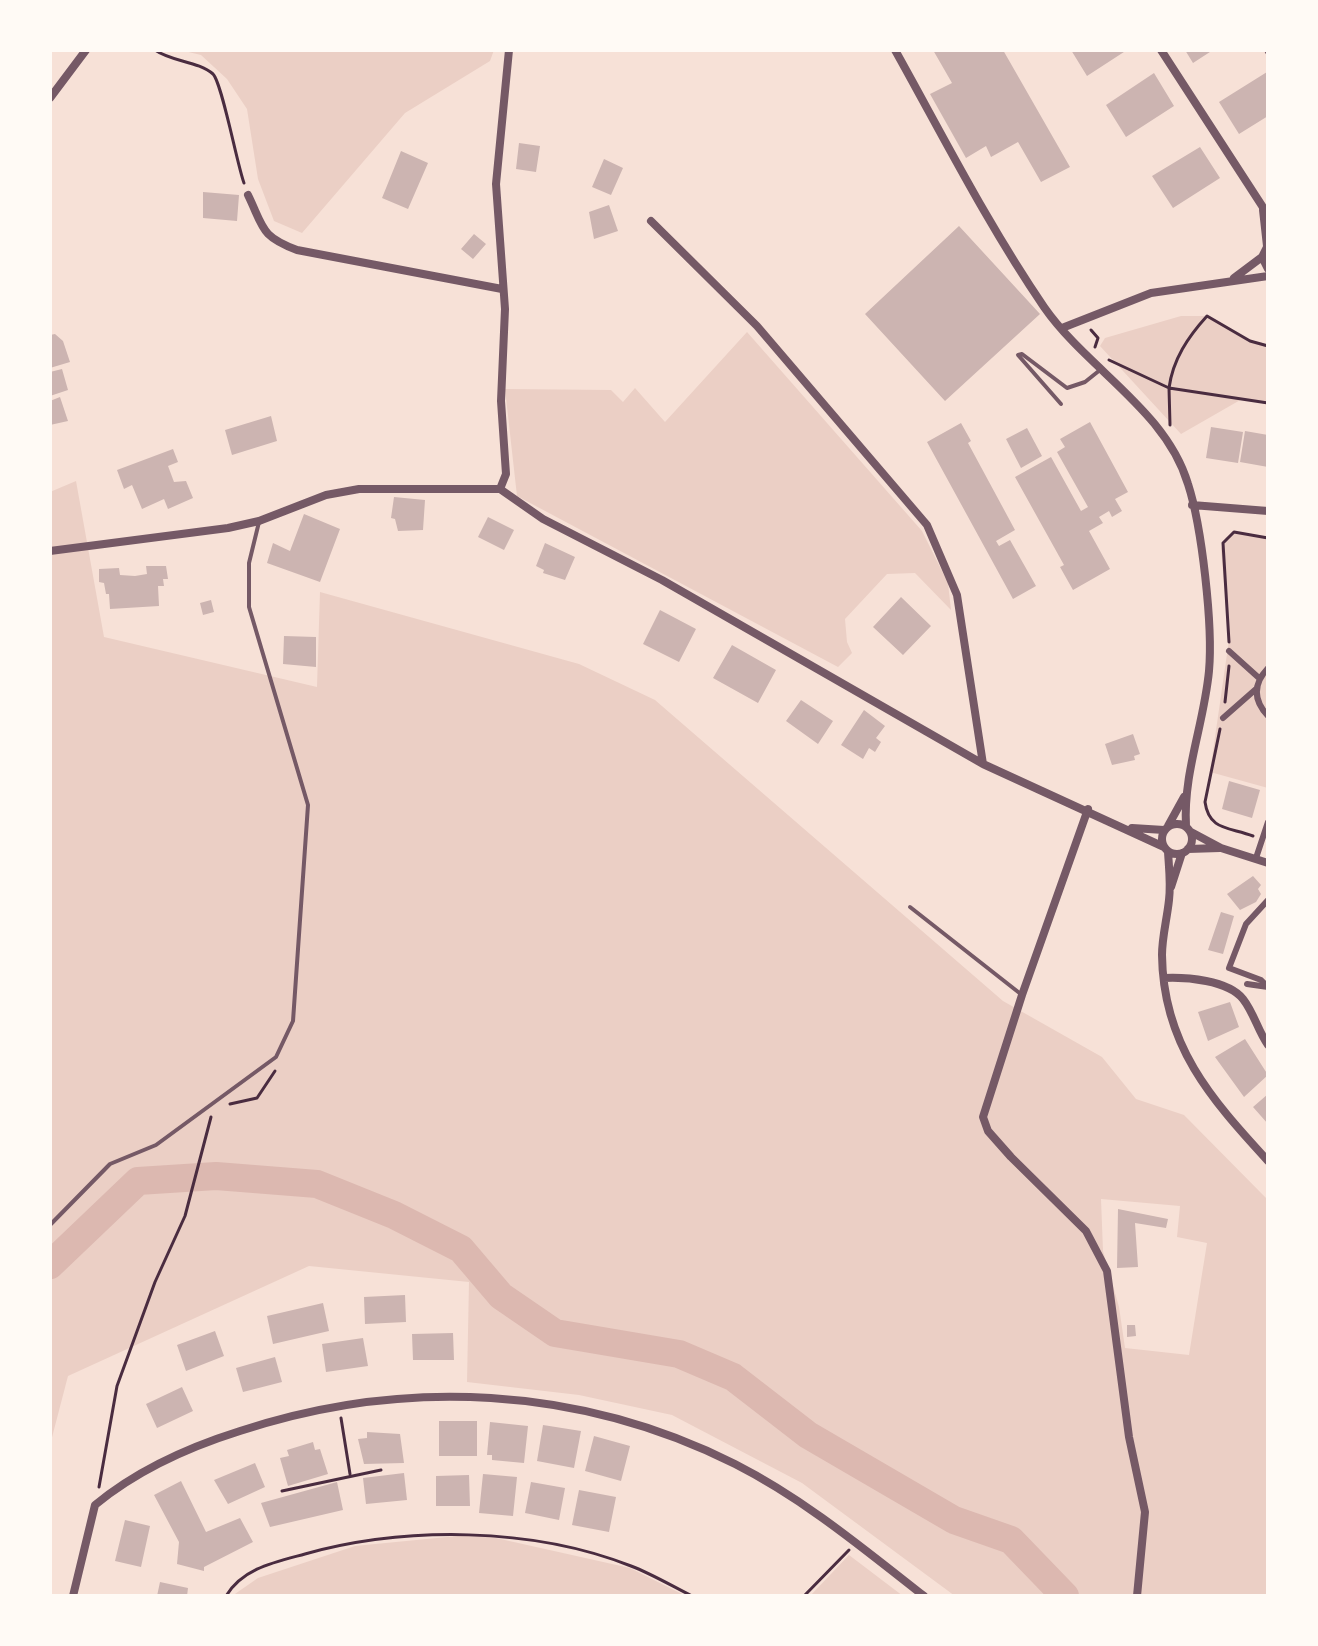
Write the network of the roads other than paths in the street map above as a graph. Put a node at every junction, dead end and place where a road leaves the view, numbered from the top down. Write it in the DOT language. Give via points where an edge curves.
graph roads {
  1 [pos="86,50"];
  2 [pos="509,50"];
  3 [pos="895,50"];
  4 [pos="1161,50"];
  5 [pos="50,98"];
  6 [pos="248,195"];
  7 [pos="1266,212"];
  8 [pos="651,221"];
  9 [pos="1267,245"];
  10 [pos="1262,257"];
  11 [pos="1268,269"];
  12 [pos="1268,276"];
  13 [pos="1229,279"];
  14 [pos="502,289"];
  15 [pos="1062,328"];
  16 [pos="1100,370"];
  17 [pos="1061,404"];
  18 [pos="500,489"];
  19 [pos="1192,505"];
  20 [pos="1268,511"];
  21 [pos="259,521"];
  22 [pos="50,540"];
  23 [pos="52,551"];
  24 [pos="1229,651"];
  25 [pos="1268,668"];
  26 [pos="1259,678"];
  27 [pos="1256,689"];
  28 [pos="1268,716"];
  29 [pos="1223,718"];
  30 [pos="983,764"];
  31 [pos="1184,796"];
  32 [pos="1088,809"];
  33 [pos="1268,822"];
  34 [pos="1128,827"];
  35 [pos="1166,828"];
  36 [pos="1188,829"];
  37 [pos="1221,848"];
  38 [pos="1166,849"];
  39 [pos="1185,851"];
  40 [pos="1256,858"];
  41 [pos="1268,863"];
  42 [pos="1170,891"];
  43 [pos="1268,900"];
  44 [pos="910,907"];
  45 [pos="1164,978"];
  46 [pos="1247,984"];
  47 [pos="1268,987"];
  48 [pos="1022,995"];
  49 [pos="1268,1045"];
  50 [pos="1268,1161"];
  51 [pos="50,1225"];
  52 [pos="73,1596"];
  53 [pos="924,1596"];
  54 [pos="1137,1596"];
  1 -- 5 [label="street"];
  2 -- 14 [label="street" via="496,184"];
  3 -- 15 [label="street" via="970,185"];
  4 -- 7 [label="street"];
  6 -- 14 [label="street" via="263,232 284,245"];
  7 -- 9 [label="street"];
  8 -- 30 [label="street" via="757,326 927,525 957,595"];
  9 -- 10 [label="street"];
  10 -- 11 [label="street"];
  10 -- 13 [label="street"];
  12 -- 13 [label="street"];
  13 -- 15 [label="street" via="1151,293"];
  14 -- 18 [label="street" via="506,474"];
  15 -- 16 [label="street"];
  16 -- 17 [label="lane" via="1067,388 1018,355"];
  16 -- 19 [label="street" via="1155,425 1184,473"];
  18 -- 21 [label="street" via="359,489 296,504"];
  18 -- 30 [label="street" via="543,519 676,588"];
  19 -- 20 [label="street"];
  19 -- 31 [label="street" via="1207,606 1209,671"];
  21 -- 23 [label="street"];
  21 -- 51 [label="lane" via="249,563 249,607 308,805 293,1021 276,1057 156,1145 110,1164"];
  22 -- 23 [label="lane"];
  24 -- 26 [label="street"];
  25 -- 26 [label="street"];
  26 -- 27 [label="street"];
  27 -- 28 [label="street" via="1257,705"];
  27 -- 29 [label="street"];
  30 -- 32 [label="street"];
  31 -- 35 [label="street"];
  31 -- 36 [label="street"];
  32 -- 34 [label="street"];
  32 -- 48 [label="street"];
  33 -- 40 [label="street"];
  34 -- 35 [label="street"];
  34 -- 38 [label="street"];
  35 -- 36 [label="street" via="1177,823"];
  35 -- 38 [label="street"];
  36 -- 37 [label="street"];
  36 -- 39 [label="street"];
  37 -- 39 [label="street"];
  37 -- 40 [label="street"];
  38 -- 39 [label="street"];
  38 -- 42 [label="street"];
  39 -- 42 [label="street"];
  40 -- 41 [label="street"];
  42 -- 45 [label="street"];
  43 -- 47 [label="street" via="1246,924 1229,968"];
  44 -- 48 [label="lane"];
  45 -- 49 [label="street" via="1229,988 1241,996"];
  45 -- 50 [label="street" via="1168,1010 1184,1053 1211,1099"];
  46 -- 47 [label="street"];
  48 -- 54 [label="street" via="983,1117 1011,1157 1086,1231 1107,1271 1145,1512"];
  52 -- 53 [label="street" via="95,1505 161,1463 269,1421 322,1407 393,1398 485,1396 587,1410 677,1438 771,1483"];
}
